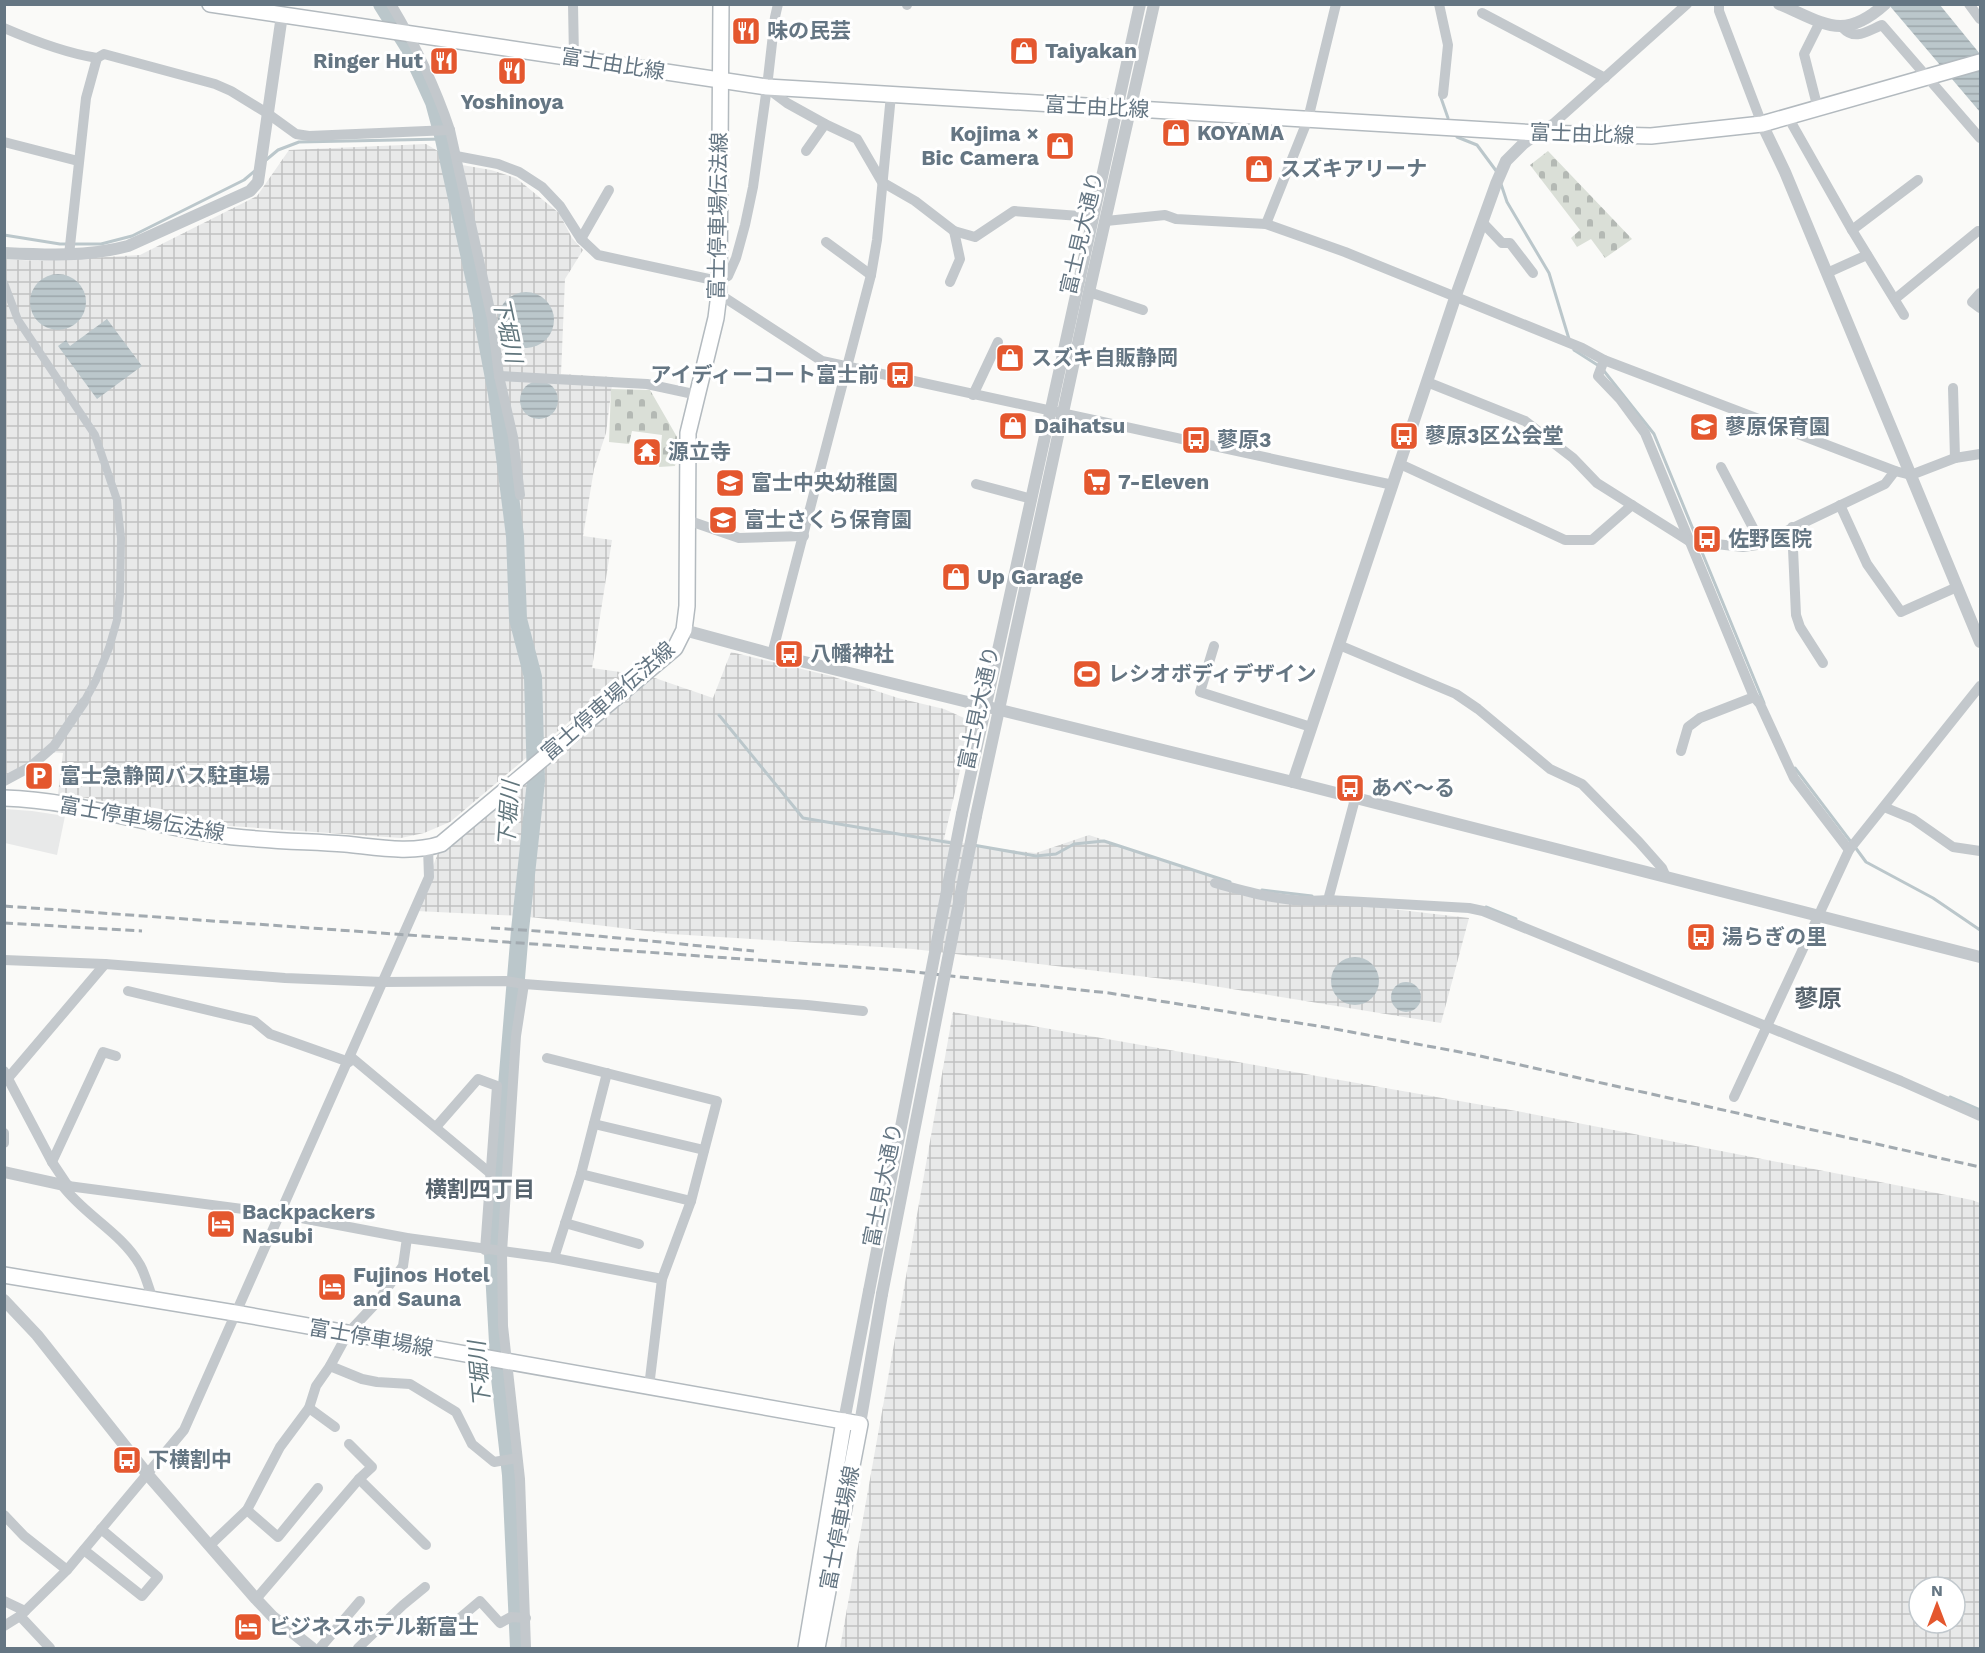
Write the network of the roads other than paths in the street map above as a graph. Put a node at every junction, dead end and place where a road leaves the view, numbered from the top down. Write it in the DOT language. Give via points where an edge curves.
graph roads {
  1 [pos="210,4"];
  2 [pos="391,4"];
  3 [pos="573,4"];
  4 [pos="721,4"];
  5 [pos="778,4"];
  6 [pos="1140,4"];
  7 [pos="1154,4"];
  8 [pos="1336,4"];
  9 [pos="1439,4"];
  10 [pos="1688,4"];
  11 [pos="1719,4"];
  12 [pos="1779,4"];
  13 [pos="1969,4"];
  14 [pos="1881,9"];
  15 [pos="1482,13"];
  16 [pos="282,15"];
  17 [pos="1980,19"];
  18 [pos="1820,22"];
  19 [pos="4,28"];
  20 [pos="1843,28"];
  21 [pos="409,34"];
  22 [pos="97,58"];
  23 [pos="574,58"];
  24 [pos="1980,62"];
  25 [pos="1931,76"];
  26 [pos="1605,78"];
  27 [pos="720,81"];
  28 [pos="767,87"];
  29 [pos="1443,94"];
  30 [pos="891,95"];
  31 [pos="1124,109"];
  32 [pos="1818,109"];
  33 [pos="267,113"];
  34 [pos="1788,117"];
  35 [pos="1308,120"];
  36 [pos="825,124"];
  37 [pos="1762,124"];
  38 [pos="450,129"];
  39 [pos="1538,133"];
  40 [pos="1980,138"];
  41 [pos="4,142"];
  42 [pos="806,151"];
  43 [pos="456,156"];
  44 [pos="78,161"];
  45 [pos="1918,180"];
  46 [pos="882,182"];
  47 [pos="609,190"];
  48 [pos="1099,219"];
  49 [pos="1483,223"];
  50 [pos="1266,224"];
  51 [pos="1852,230"];
  52 [pos="954,231"];
  53 [pos="1978,231"];
  54 [pos="581,239"];
  55 [pos="826,242"];
  56 [pos="4,253"];
  57 [pos="69,253"];
  58 [pos="1867,255"];
  59 [pos="1533,273"];
  60 [pos="1827,273"];
  61 [pos="872,275"];
  62 [pos="950,282"];
  63 [pos="4,284"];
  64 [pos="718,288"];
  65 [pos="1089,292"];
  66 [pos="1980,293"];
  67 [pos="1455,298"];
  68 [pos="1895,299"];
  69 [pos="1980,308"];
  70 [pos="1143,310"];
  71 [pos="1904,315"];
  72 [pos="998,342"];
  73 [pos="1604,360"];
  74 [pos="847,366"];
  75 [pos="499,376"];
  76 [pos="1427,381"];
  77 [pos="1953,388"];
  78 [pos="698,394"];
  79 [pos="973,394"];
  80 [pos="1057,412"];
  81 [pos="1980,454"];
  82 [pos="1955,458"];
  83 [pos="1400,464"];
  84 [pos="1721,467"];
  85 [pos="1895,471"];
  86 [pos="1911,475"];
  87 [pos="976,484"];
  88 [pos="1393,485"];
  89 [pos="520,495"];
  90 [pos="1032,499"];
  91 [pos="1632,505"];
  92 [pos="1840,505"];
  93 [pos="687,520"];
  94 [pos="1792,527"];
  95 [pos="804,536"];
  96 [pos="1689,541"];
  97 [pos="1761,543"];
  98 [pos="1958,587"];
  99 [pos="684,630"];
  100 [pos="1980,642"];
  101 [pos="1339,645"];
  102 [pos="1214,646"];
  103 [pos="772,654"];
  104 [pos="1823,663"];
  105 [pos="1980,686"];
  106 [pos="1754,697"];
  107 [pos="84,702"];
  108 [pos="985,707"];
  109 [pos="999,711"];
  110 [pos="1311,727"];
  111 [pos="1682,751"];
  112 [pos="4,781"];
  113 [pos="1293,782"];
  114 [pos="4,798"];
  115 [pos="1355,799"];
  116 [pos="1884,807"];
  117 [pos="1851,847"];
  118 [pos="428,848"];
  119 [pos="1980,851"];
  120 [pos="1666,877"];
  121 [pos="1215,883"];
  122 [pos="1328,900"];
  123 [pos="1819,916"];
  124 [pos="1980,957"];
  125 [pos="4,960"];
  126 [pos="105,964"];
  127 [pos="383,982"];
  128 [pos="524,984"];
  129 [pos="128,992"];
  130 [pos="864,1011"];
  131 [pos="1767,1027"];
  132 [pos="117,1056"];
  133 [pos="547,1058"];
  134 [pos="350,1060"];
  135 [pos="607,1073"];
  136 [pos="7,1074"];
  137 [pos="1734,1097"];
  138 [pos="1980,1116"];
  139 [pos="594,1124"];
  140 [pos="436,1127"];
  141 [pos="4,1133"];
  142 [pos="4,1143"];
  143 [pos="704,1150"];
  144 [pos="52,1162"];
  145 [pos="4,1172"];
  146 [pos="490,1173"];
  147 [pos="581,1174"];
  148 [pos="65,1185"];
  149 [pos="691,1201"];
  150 [pos="280,1214"];
  151 [pos="565,1223"];
  152 [pos="407,1238"];
  153 [pos="639,1244"];
  154 [pos="485,1250"];
  155 [pos="502,1251"];
  156 [pos="554,1258"];
  157 [pos="4,1275"];
  158 [pos="662,1280"];
  159 [pos="875,1293"];
  160 [pos="4,1300"];
  161 [pos="153,1300"];
  162 [pos="235,1313"];
  163 [pos="348,1333"];
  164 [pos="506,1362"];
  165 [pos="330,1366"];
  166 [pos="649,1387"];
  167 [pos="309,1408"];
  168 [pos="844,1421"];
  169 [pos="860,1424"];
  170 [pos="335,1427"];
  171 [pos="349,1444"];
  172 [pos="517,1458"];
  173 [pos="148,1474"];
  174 [pos="359,1479"];
  175 [pos="318,1488"];
  176 [pos="247,1510"];
  177 [pos="4,1515"];
  178 [pos="101,1529"];
  179 [pos="210,1545"];
  180 [pos="426,1545"];
  181 [pos="84,1550"];
  182 [pos="67,1570"];
  183 [pos="425,1587"];
  184 [pos="256,1599"];
  185 [pos="4,1601"];
  186 [pos="360,1601"];
  187 [pos="23,1614"];
  188 [pos="525,1618"];
  189 [pos="454,1623"];
  190 [pos="4,1626"];
  191 [pos="50,1648"];
  192 [pos="312,1648"];
  193 [pos="320,1648"];
  194 [pos="358,1648"];
  195 [pos="526,1648"];
  196 [pos="806,1648"];
  197 [pos="817,1648"];
  1 -- 16 [label="main road, 富士由比線"];
  2 -- 21 [label="street"];
  3 -- 23 [label="street"];
  4 -- 27 [label="main road, 富士停車場伝法線"];
  5 -- 28 [label="street"];
  6 -- 31 [label="street, 富士見大通り"];
  7 -- 31 [label="street, 富士見大通り"];
  8 -- 35 [label="street"];
  9 -- 29 [label="street" via="1448,45"];
  10 -- 26 [label="street"];
  11 -- 37 [label="street"];
  12 -- 18 [label="street"];
  13 -- 17 [label="street"];
  14 -- 20 [label="street" via="1861,23"];
  15 -- 26 [label="street"];
  16 -- 21 [label="main road, 富士由比線"];
  16 -- 33 [label="street"];
  18 -- 20 [label="street"];
  18 -- 32 [label="street" via="1804,54"];
  19 -- 22 [label="street" via="34,41"];
  20 -- 25 [label="street" via="1855,36 1881,25"];
  21 -- 23 [label="main road, 富士由比線"];
  21 -- 38 [label="street"];
  22 -- 33 [label="street" via="104,54 214,84"];
  22 -- 44 [label="street" via="86,98"];
  23 -- 27 [label="main road, 富士由比線"];
  24 -- 25 [label="main road, 富士由比線"];
  25 -- 32 [label="main road, 富士由比線"];
  25 -- 40 [label="street"];
  26 -- 39 [label="street"];
  27 -- 28 [label="main road, 富士由比線"];
  27 -- 64 [label="main road, 富士停車場伝法線"];
  28 -- 30 [label="main road, 富士由比線"];
  28 -- 36 [label="street"];
  28 -- 64 [label="street" via="745,225 736,258"];
  30 -- 31 [label="main road, 富士由比線"];
  30 -- 46 [label="street"];
  31 -- 35 [label="main road, 富士由比線"];
  31 -- 48 [label="street, 富士見大通り"];
  32 -- 34 [label="main road, 富士由比線"];
  33 -- 38 [label="street" via="296,134 309,136"];
  33 -- 57 [label="street" via="258,182 250,191 128,246 108,252"];
  34 -- 37 [label="main road, 富士由比線"];
  34 -- 51 [label="street"];
  35 -- 39 [label="main road, 富士由比線"];
  35 -- 50 [label="street"];
  36 -- 42 [label="street"];
  36 -- 46 [label="street" via="857,139"];
  37 -- 39 [label="main road, 富士由比線" via="1651,136"];
  37 -- 60 [label="street"];
  38 -- 43 [label="street"];
  39 -- 49 [label="street" via="1506,161"];
  41 -- 44 [label="street"];
  43 -- 54 [label="street" via="498,164 542,187"];
  43 -- 75 [label="street" via="492,319"];
  44 -- 57 [label="street"];
  45 -- 51 [label="street"];
  46 -- 52 [label="street"];
  46 -- 61 [label="street"];
  47 -- 54 [label="street"];
  48 -- 50 [label="street" via="1166,215 1176,219"];
  48 -- 52 [label="street" via="1014,211 975,237"];
  48 -- 65 [label="street, 富士見大通り"];
  48 -- 80 [label="street, 富士見大通り"];
  49 -- 59 [label="street" via="1502,243 1510,243"];
  49 -- 67 [label="street"];
  50 -- 67 [label="street"];
  51 -- 58 [label="street"];
  52 -- 62 [label="street" via="960,259"];
  53 -- 68 [label="street"];
  54 -- 64 [label="street" via="598,255"];
  55 -- 61 [label="street"];
  56 -- 57 [label="street"];
  58 -- 60 [label="street"];
  58 -- 68 [label="street"];
  60 -- 86 [label="street"];
  61 -- 74 [label="street"];
  63 -- 107 [label="street" via="18,320 95,435 117,500 121,538 117,620 109,648"];
  64 -- 74 [label="street" via="822,361"];
  64 -- 78 [label="main road, 富士停車場伝法線" via="716,318"];
  65 -- 70 [label="street"];
  65 -- 80 [label="street, 富士見大通り"];
  66 -- 69 [label="street" via="1972,302"];
  67 -- 73 [label="street"];
  67 -- 76 [label="street"];
  68 -- 71 [label="street"];
  72 -- 79 [label="street"];
  73 -- 85 [label="street"];
  73 -- 96 [label="street" via="1598,376 1645,433"];
  74 -- 79 [label="street"];
  74 -- 95 [label="street"];
  75 -- 78 [label="street" via="647,384"];
  75 -- 89 [label="street" via="513,437"];
  76 -- 83 [label="street"];
  76 -- 91 [label="street" via="1525,421 1574,458 1597,483"];
  77 -- 82 [label="street"];
  78 -- 93 [label="main road, 富士停車場伝法線" via="688,433"];
  79 -- 80 [label="street"];
  80 -- 88 [label="street"];
  80 -- 90 [label="street, 富士見大通り"];
  80 -- 109 [label="street, 富士見大通り"];
  81 -- 82 [label="street"];
  82 -- 86 [label="street"];
  83 -- 88 [label="street"];
  83 -- 91 [label="street" via="1564,540 1592,540"];
  84 -- 97 [label="street"];
  85 -- 86 [label="street"];
  85 -- 92 [label="street" via="1885,484"];
  86 -- 98 [label="street"];
  87 -- 90 [label="street"];
  88 -- 101 [label="street"];
  90 -- 108 [label="street, 富士見大通り"];
  91 -- 96 [label="street"];
  92 -- 94 [label="street"];
  92 -- 98 [label="street" via="1867,564 1901,612"];
  93 -- 95 [label="street" via="739,538"];
  93 -- 99 [label="main road, 富士停車場伝法線"];
  94 -- 97 [label="street"];
  94 -- 104 [label="street" via="1796,615"];
  95 -- 103 [label="street"];
  96 -- 97 [label="street" via="1743,547"];
  96 -- 106 [label="street"];
  98 -- 100 [label="street"];
  99 -- 103 [label="street"];
  99 -- 118 [label="main road, 富士停車場伝法線" via="675,648 441,844"];
  101 -- 110 [label="street"];
  101 -- 120 [label="street" via="1456,694 1471,704 1550,769 1582,784 1639,842"];
  102 -- 110 [label="street" via="1200,692"];
  103 -- 108 [label="street"];
  105 -- 116 [label="street"];
  106 -- 111 [label="street" via="1700,718 1688,727"];
  106 -- 117 [label="street" via="1794,778"];
  107 -- 112 [label="street" via="54,746 30,767"];
  108 -- 109 [label="street"];
  108 -- 159 [label="street, 富士見大通り, bridge"];
  109 -- 113 [label="street"];
  109 -- 159 [label="street, 富士見大通り, bridge"];
  110 -- 113 [label="street"];
  113 -- 115 [label="street"];
  114 -- 118 [label="main road, 富士停車場伝法線" via="90,808 212,834"];
  115 -- 120 [label="street"];
  115 -- 122 [label="street"];
  116 -- 117 [label="street"];
  116 -- 119 [label="street" via="1913,819 1953,847"];
  117 -- 123 [label="street"];
  118 -- 127 [label="street" via="429,878"];
  120 -- 123 [label="street"];
  121 -- 122 [label="street" via="1262,896 1310,902"];
  122 -- 131 [label="street" via="1483,911"];
  123 -- 124 [label="street"];
  123 -- 131 [label="street"];
  125 -- 126 [label="street"];
  126 -- 127 [label="street"];
  126 -- 136 [label="street"];
  127 -- 128 [label="street"];
  127 -- 134 [label="street"];
  128 -- 130 [label="street"];
  128 -- 155 [label="street" via="516,1035"];
  129 -- 134 [label="street" via="254,1021 270,1034"];
  131 -- 137 [label="street"];
  131 -- 138 [label="street"];
  132 -- 144 [label="street" via="103,1052"];
  133 -- 135 [label="street"];
  134 -- 140 [label="street"];
  134 -- 150 [label="street"];
  135 -- 139 [label="street"];
  135 -- 143 [label="street" via="717,1101"];
  136 -- 144 [label="street"];
  139 -- 143 [label="street"];
  139 -- 147 [label="street"];
  140 -- 146 [label="street"];
  140 -- 146 [label="street" via="478,1079 497,1086"];
  141 -- 142 [label="street"];
  143 -- 149 [label="street"];
  144 -- 148 [label="street"];
  145 -- 148 [label="street"];
  146 -- 154 [label="street"];
  147 -- 149 [label="street"];
  147 -- 151 [label="street"];
  148 -- 150 [label="street"];
  148 -- 161 [label="street" via="73,1199 129,1250"];
  149 -- 158 [label="street"];
  150 -- 152 [label="street"];
  150 -- 162 [label="street"];
  151 -- 153 [label="street"];
  151 -- 156 [label="street"];
  152 -- 154 [label="street"];
  152 -- 163 [label="street" via="403,1266"];
  154 -- 155 [label="street"];
  155 -- 156 [label="street"];
  155 -- 164 [label="street"];
  156 -- 158 [label="street"];
  157 -- 161 [label="main road, 富士停車場線"];
  158 -- 166 [label="street"];
  159 -- 168 [label="street, 富士見大通り"];
  159 -- 169 [label="street, 富士見大通り"];
  160 -- 173 [label="street" via="37,1335"];
  161 -- 162 [label="main road, 富士停車場線"];
  162 -- 163 [label="main road, 富士停車場線"];
  162 -- 173 [label="street" via="184,1430"];
  163 -- 164 [label="main road, 富士停車場線"];
  163 -- 165 [label="street"];
  164 -- 166 [label="main road, 富士停車場線"];
  164 -- 172 [label="street"];
  165 -- 167 [label="street" via="316,1386"];
  165 -- 172 [label="street" via="362,1379 410,1384 456,1412 472,1444 494,1462"];
  166 -- 168 [label="main road, 富士停車場線"];
  167 -- 170 [label="street"];
  167 -- 176 [label="street" via="280,1447"];
  168 -- 169 [label="main road, 富士停車場線"];
  168 -- 196 [label="main road, 富士停車場線"];
  169 -- 197 [label="main road, 富士停車場線"];
  171 -- 174 [label="street" via="372,1467"];
  172 -- 188 [label="street"];
  173 -- 178 [label="street"];
  173 -- 179 [label="street"];
  174 -- 180 [label="street"];
  174 -- 184 [label="street"];
  175 -- 176 [label="street" via="278,1537"];
  176 -- 179 [label="street"];
  177 -- 182 [label="street"];
  178 -- 181 [label="street"];
  178 -- 181 [label="street" via="158,1577 142,1596"];
  179 -- 184 [label="street"];
  181 -- 182 [label="street"];
  182 -- 187 [label="street"];
  183 -- 194 [label="street"];
  184 -- 192 [label="street"];
  185 -- 187 [label="street"];
  186 -- 193 [label="street"];
  187 -- 190 [label="street"];
  187 -- 191 [label="street"];
  188 -- 189 [label="street" via="511,1617 500,1623 480,1601"];
  188 -- 195 [label="street"];
}
